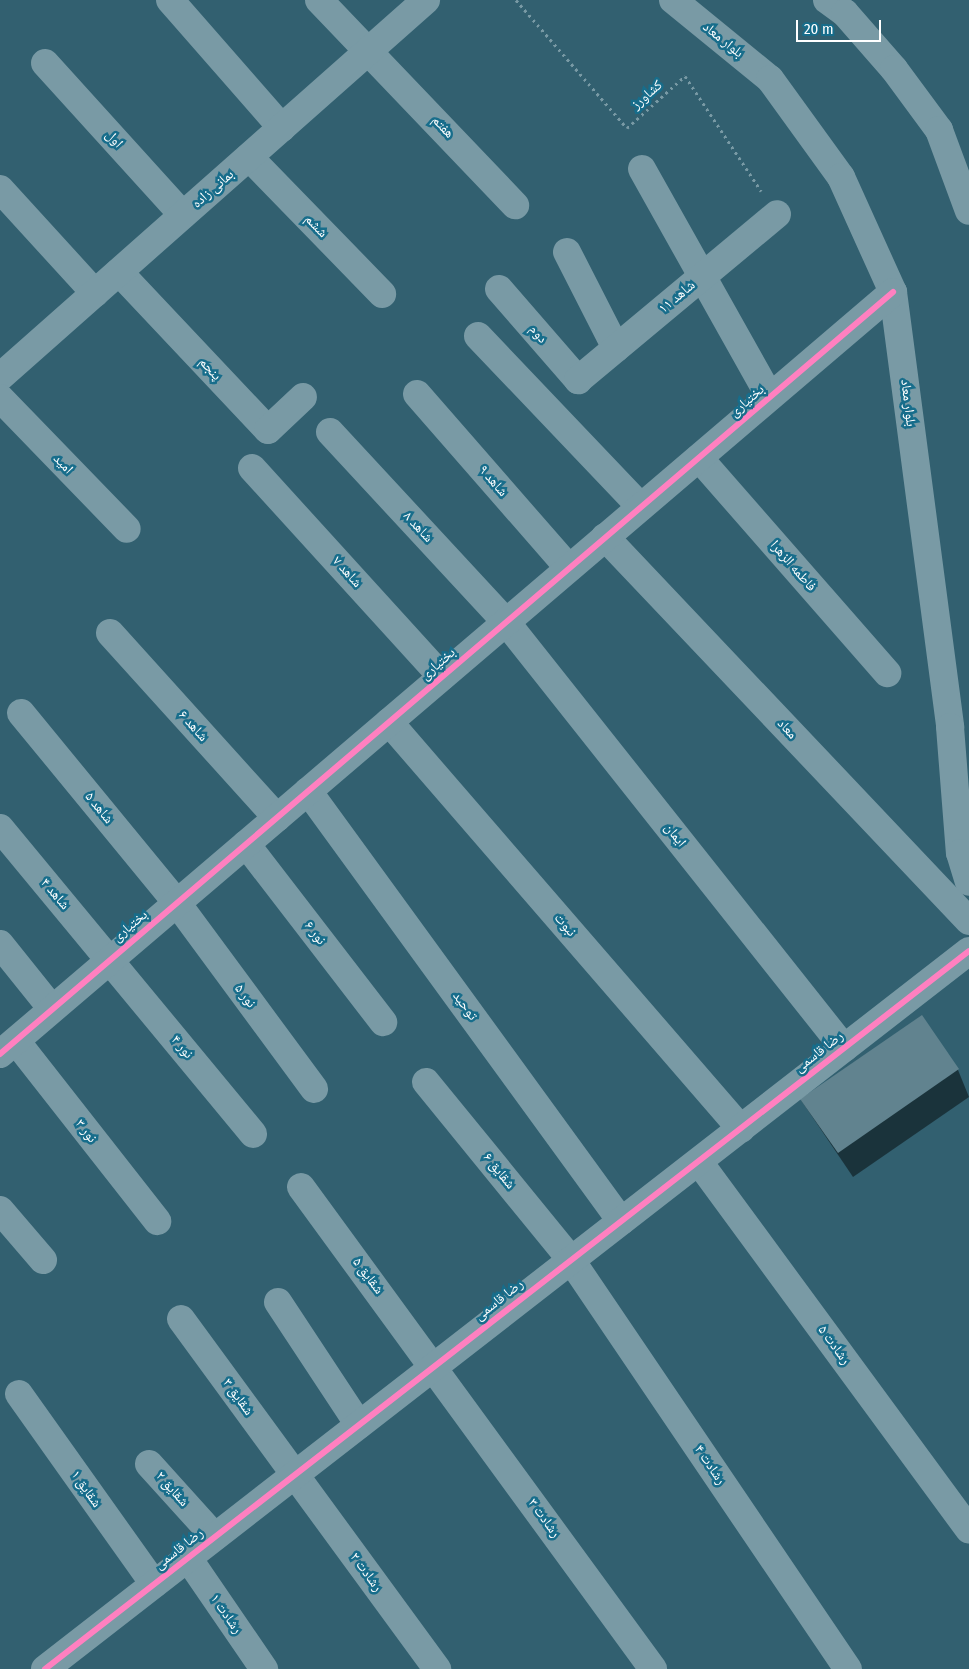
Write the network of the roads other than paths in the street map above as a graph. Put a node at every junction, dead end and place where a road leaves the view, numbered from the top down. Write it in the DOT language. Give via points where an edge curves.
graph roads {
  1 [pos="170,0"];
  2 [pos="319,0"];
  3 [pos="426,0"];
  4 [pos="673,0"];
  5 [pos="827,0"];
  6 [pos="370,50"];
  7 [pos="45,63"];
  8 [pos="282,128"];
  9 [pos="249,157"];
  10 [pos="642,169"];
  11 [pos="0,189"];
  12 [pos="515,205"];
  13 [pos="969,211"];
  14 [pos="776,214"];
  15 [pos="183,216"];
  16 [pos="567,252"];
  17 [pos="118,272"];
  18 [pos="702,276"];
  19 [pos="499,289"];
  20 [pos="893,292"];
  21 [pos="95,294"];
  22 [pos="382,294"];
  23 [pos="478,336"];
  24 [pos="616,348"];
  25 [pos="0,378"];
  26 [pos="578,380"];
  27 [pos="417,394"];
  28 [pos="303,397"];
  29 [pos="0,398"];
  30 [pos="770,398"];
  31 [pos="330,432"];
  32 [pos="699,458"];
  33 [pos="252,468"];
  34 [pos="641,507"];
  35 [pos="127,529"];
  36 [pos="605,538"];
  37 [pos="570,568"];
  38 [pos="506,622"];
  39 [pos="110,633"];
  40 [pos="887,673"];
  41 [pos="442,677"];
  42 [pos="21,713"];
  43 [pos="389,722"];
  44 [pos="308,791"];
  45 [pos="277,818"];
  46 [pos="0,828"];
  47 [pos="246,844"];
  48 [pos="969,882"];
  49 [pos="176,903"];
  50 [pos="969,921"];
  51 [pos="0,944"];
  52 [pos="969,951"];
  53 [pos="110,960"];
  54 [pos="52,1009"];
  55 [pos="383,1022"];
  56 [pos="8,1047"];
  57 [pos="844,1048"];
  58 [pos="426,1082"];
  59 [pos="314,1089"];
  60 [pos="741,1129"];
  61 [pos="253,1134"];
  62 [pos="698,1162"];
  63 [pos="300,1187"];
  64 [pos="0,1210"];
  65 [pos="157,1221"];
  66 [pos="621,1221"];
  67 [pos="43,1260"];
  68 [pos="571,1260"];
  69 [pos="278,1302"];
  70 [pos="181,1318"];
  71 [pos="435,1366"];
  72 [pos="19,1394"];
  73 [pos="359,1425"];
  74 [pos="149,1464"];
  75 [pos="295,1476"];
  76 [pos="969,1529"];
  77 [pos="215,1537"];
  78 [pos="188,1558"];
  79 [pos="154,1584"];
  80 [pos="45,1669"];
  81 [pos="264,1669"];
  82 [pos="437,1669"];
  83 [pos="653,1669"];
  84 [pos="848,1669"];
  1 -- 8 [label="street"];
  2 -- 6 [label="street, هفتم"];
  3 -- 6 [label="street, بمانی زاده"];
  4 -- 20 [label="street, بلوار معاد" via="770,79 842,177"];
  5 -- 13 [label="street" via="845,13 894,69 939,130"];
  6 -- 8 [label="street, بمانی زاده"];
  6 -- 12 [label="street, هفتم"];
  7 -- 15 [label="street, اول"];
  8 -- 9 [label="street, بمانی زاده"];
  9 -- 15 [label="street, بمانی زاده"];
  9 -- 22 [label="street, ششم"];
  10 -- 18 [label="street"];
  11 -- 21 [label="street"];
  14 -- 18 [label="street, شاهد ۱۱"];
  15 -- 17 [label="street, بمانی زاده"];
  16 -- 24 [label="street"];
  17 -- 21 [label="street, بمانی زاده"];
  17 -- 28 [label="street, پنجم" via="268,430"];
  18 -- 24 [label="street, شاهد ۱۱"];
  18 -- 30 [label="street"];
  19 -- 26 [label="street, دوم"];
  20 -- 30 [label="street, بختیاری"];
  20 -- 48 [label="street, بلوار معاد" via="950,727 960,853"];
  21 -- 25 [label="street, بمانی زاده"];
  23 -- 34 [label="street"];
  24 -- 26 [label="street, شاهد ۱۱"];
  27 -- 37 [label="street, شاهد ۹"];
  29 -- 35 [label="street, امید"];
  30 -- 32 [label="street, بختیاری"];
  31 -- 38 [label="street, شاهد ۸"];
  32 -- 34 [label="street, بختیاری"];
  32 -- 40 [label="street, فاطمه الزهرا"];
  33 -- 41 [label="street, شاهد ۷"];
  34 -- 36 [label="street, بختیاری"];
  36 -- 37 [label="street, بختیاری"];
  36 -- 50 [label="street, معاد"];
  37 -- 38 [label="street, بختیاری"];
  38 -- 41 [label="street, بختیاری"];
  38 -- 57 [label="street, ایمان"];
  39 -- 45 [label="street, شاهد ۶"];
  41 -- 43 [label="street, بختیاری"];
  42 -- 49 [label="street, شاهد ۵"];
  43 -- 44 [label="street, بختیاری"];
  43 -- 60 [label="street, نبوت"];
  44 -- 45 [label="street, بختیاری"];
  44 -- 66 [label="street, توحید"];
  45 -- 47 [label="street, بختیاری"];
  46 -- 53 [label="street, شاهد ۴"];
  47 -- 49 [label="street, بختیاری"];
  47 -- 55 [label="street, نور ۶"];
  49 -- 53 [label="street, بختیاری"];
  49 -- 59 [label="street, نور ۵"];
  51 -- 54 [label="street"];
  52 -- 57 [label="street, رضا قاسمی"];
  53 -- 54 [label="street, بختیاری"];
  53 -- 61 [label="street, نور ۴"];
  54 -- 56 [label="street, بختیاری"];
  56 -- 65 [label="street, نور ۳"];
  57 -- 60 [label="street, رضا قاسمی"];
  58 -- 68 [label="street, شقایق ۶"];
  60 -- 62 [label="street, رضا قاسمی"];
  62 -- 66 [label="street, رضا قاسمی"];
  62 -- 76 [label="street, رشادت ۵"];
  63 -- 71 [label="street, شقایق ۵"];
  64 -- 67 [label="street"];
  66 -- 68 [label="street, رضا قاسمی"];
  68 -- 71 [label="street, رضا قاسمی"];
  68 -- 84 [label="street, رشادت ۴"];
  69 -- 73 [label="street"];
  70 -- 75 [label="street, شقایق ۳"];
  71 -- 73 [label="street, رضا قاسمی"];
  71 -- 83 [label="street, رشادت ۳"];
  72 -- 79 [label="street, شقایق ۱"];
  73 -- 75 [label="street, رضا قاسمی"];
  74 -- 77 [label="street, شقایق ۲"];
  75 -- 77 [label="street, رضا قاسمی"];
  75 -- 82 [label="street, رشادت ۲"];
  77 -- 78 [label="street, رضا قاسمی"];
  78 -- 79 [label="street, رضا قاسمی"];
  78 -- 81 [label="street, رشادت ۱"];
  79 -- 80 [label="street, رضا قاسمی"];
}
